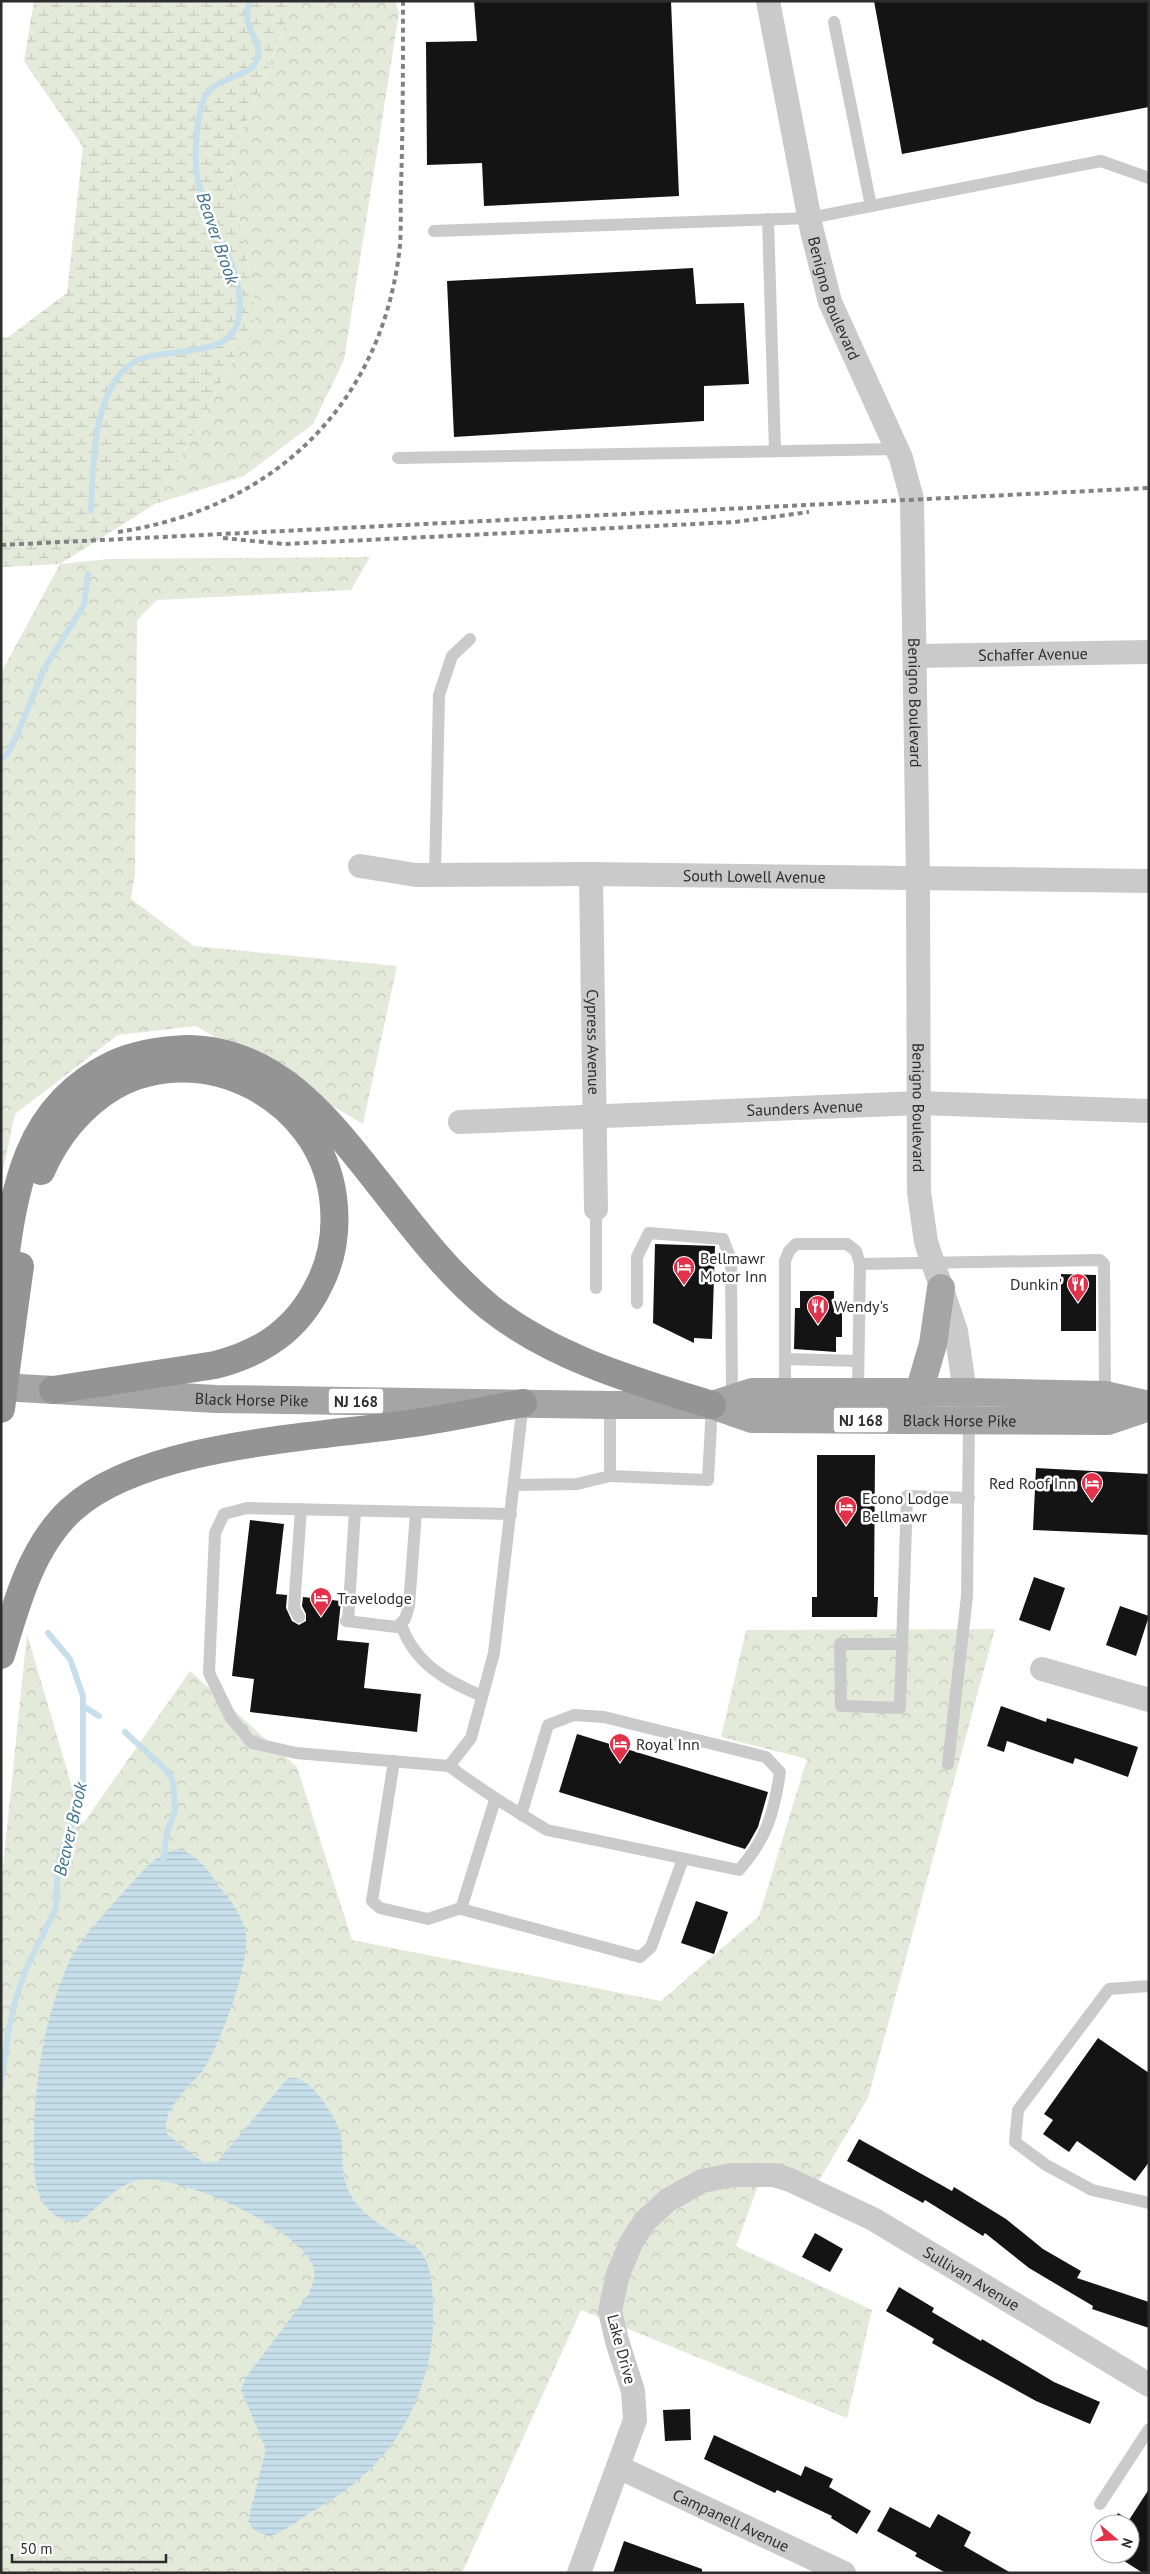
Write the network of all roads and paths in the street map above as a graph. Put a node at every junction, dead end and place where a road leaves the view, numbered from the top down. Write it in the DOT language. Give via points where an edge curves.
graph roads {
  1 [pos="768,1"];
  2 [pos="834,22"];
  3 [pos="1149,178"];
  4 [pos="871,206"];
  5 [pos="810,218"];
  6 [pos="768,219"];
  7 [pos="434,230"];
  8 [pos="897,449"];
  9 [pos="775,451"];
  10 [pos="398,458"];
  11 [pos="470,639"];
  12 [pos="1149,652"];
  13 [pos="915,656"];
  14 [pos="360,866"];
  15 [pos="591,874"];
  16 [pos="435,875"];
  17 [pos="918,880"];
  18 [pos="1149,881"];
  19 [pos="919,1104"];
  20 [pos="1149,1111"];
  21 [pos="596,1116"];
  22 [pos="460,1122"];
  23 [pos="596,1209"];
  24 [pos="860,1264"];
  25 [pos="937,1277"];
  26 [pos="596,1288"];
  27 [pos="1,1290"];
  28 [pos="637,1303"];
  29 [pos="785,1358"];
  30 [pos="858,1361"];
  31 [pos="1,1386"];
  32 [pos="53,1390"];
  33 [pos="858,1391"];
  34 [pos="919,1392"];
  35 [pos="967,1392"];
  36 [pos="785,1393"];
  37 [pos="1105,1395"];
  38 [pos="722,1401"];
  39 [pos="523,1403"];
  40 [pos="610,1405"];
  41 [pos="1149,1406"];
  42 [pos="1,1409"];
  43 [pos="969,1420"];
  44 [pos="610,1476"];
  45 [pos="514,1485"];
  46 [pos="969,1498"];
  47 [pos="301,1509"];
  48 [pos="355,1511"];
  49 [pos="416,1512"];
  50 [pos="511,1514"];
  51 [pos="299,1617"];
  52 [pos="401,1624"];
  53 [pos="901,1644"];
  54 [pos="1,1655"];
  55 [pos="1042,1669"];
  56 [pos="482,1696"];
  57 [pos="1149,1700"];
  58 [pos="394,1761"];
  59 [pos="948,1764"];
  60 [pos="449,1766"];
  61 [pos="495,1800"];
  62 [pos="520,1815"];
  63 [pos="683,1858"];
  64 [pos="461,1908"];
  65 [pos="1149,1986"];
  66 [pos="790,2180"];
  67 [pos="1149,2203"];
  68 [pos="1149,2385"];
  69 [pos="1147,2437"];
  70 [pos="618,2467"];
  71 [pos="1100,2504"];
  72 [pos="579,2573"];
  73 [pos="844,2573"];
  1 -- 5 [label="street, Benigno Boulevard"];
  2 -- 4 [label="lane"];
  3 -- 4 [label="lane" via="1101,161"];
  4 -- 5 [label="lane"];
  5 -- 6 [label="lane"];
  5 -- 8 [label="street, Benigno Boulevard" via="830,302"];
  6 -- 7 [label="lane"];
  6 -- 9 [label="lane"];
  8 -- 9 [label="lane"];
  8 -- 13 [label="street, Benigno Boulevard" via="912,499"];
  9 -- 10 [label="lane"];
  11 -- 16 [label="lane" via="452,656 439,696"];
  12 -- 13 [label="street, Schaffer Avenue"];
  13 -- 17 [label="street, Benigno Boulevard"];
  14 -- 16 [label="street, South Lowell Avenue"];
  15 -- 16 [label="street, South Lowell Avenue"];
  15 -- 17 [label="street, South Lowell Avenue"];
  15 -- 21 [label="street, Cypress Avenue"];
  17 -- 18 [label="street, South Lowell Avenue"];
  17 -- 19 [label="street, Benigno Boulevard"];
  19 -- 20 [label="street, Saunders Avenue"];
  19 -- 21 [label="street, Saunders Avenue"];
  19 -- 25 [label="street, Benigno Boulevard" via="919,1192 922,1220"];
  21 -- 22 [label="street, Saunders Avenue"];
  21 -- 23 [label="street, Cypress Avenue"];
  23 -- 26 [label="lane"];
  24 -- 25 [label="lane"];
  24 -- 29 [label="lane" via="856,1251 847,1244 796,1244 788,1251 785,1261"];
  24 -- 30 [label="lane"];
  25 -- 34 [label="main road" via="933,1344"];
  25 -- 35 [label="street, Benigno Boulevard" via="956,1332"];
  25 -- 37 [label="lane" via="1100,1260 1104,1264"];
  27 -- 38 [label="highway" via="17,1184 30,1150 58,1107 86,1081 121,1061 158,1051 214,1052 259,1066 300,1093 342,1137 434,1253 491,1308 534,1336 613,1374"];
  28 -- 38 [label="lane" via="637,1257 649,1233 723,1240 731,1260"];
  29 -- 30 [label="lane"];
  29 -- 36 [label="lane"];
  30 -- 33 [label="lane"];
  31 -- 32 [label="main road, Black Horse Pike / NJ 168"];
  32 -- 39 [label="main road, Black Horse Pike / NJ 168" via="216,1399"];
  32 -- 42 [label="highway, bridge" via="215,1365 241,1358 261,1349 302,1313 314,1295 331,1253 335,1215 332,1183 314,1141 282,1104 246,1081 229,1075 172,1069 152,1072 115,1086 92,1102 70,1124 51,1150 28,1212"];
  33 -- 34 [label="main road, Black Horse Pike / NJ 168"];
  33 -- 36 [label="main road, Black Horse Pike / NJ 168"];
  34 -- 35 [label="main road, Black Horse Pike / NJ 168"];
  35 -- 37 [label="main road, Black Horse Pike / NJ 168"];
  35 -- 43 [label="street, Benigno Boulevard"];
  36 -- 38 [label="main road, Black Horse Pike / NJ 168" via="752,1392"];
  37 -- 41 [label="main road, Black Horse Pike / NJ 168"];
  38 -- 40 [label="main road, Black Horse Pike / NJ 168"];
  38 -- 43 [label="main road, Black Horse Pike / NJ 168" via="752,1419"];
  38 -- 44 [label="lane" via="708,1480"];
  39 -- 40 [label="main road, Black Horse Pike / NJ 168"];
  39 -- 45 [label="lane"];
  39 -- 54 [label="highway" via="402,1425 207,1453 145,1469 107,1484 71,1510 45,1543 25,1582"];
  40 -- 44 [label="lane"];
  41 -- 43 [label="main road, Black Horse Pike / NJ 168" via="1108,1420"];
  43 -- 46 [label="lane"];
  44 -- 45 [label="lane" via="577,1484"];
  45 -- 50 [label="lane"];
  46 -- 53 [label="lane" via="907,1496"];
  46 -- 59 [label="lane" via="967,1596"];
  47 -- 48 [label="lane"];
  47 -- 51 [label="lane" via="294,1608"];
  47 -- 58 [label="lane" via="247,1508 224,1514 215,1532 209,1673 231,1718 252,1742 296,1753"];
  48 -- 49 [label="lane"];
  48 -- 52 [label="lane" via="347,1621 397,1628"];
  49 -- 50 [label="lane"];
  49 -- 52 [label="lane" via="409,1606"];
  50 -- 56 [label="lane" via="494,1653"];
  52 -- 56 [label="lane" via="423,1662 453,1684"];
  53 -- 53 [label="lane" via="900,1708 841,1706 840,1644"];
  55 -- 57 [label="street"];
  56 -- 60 [label="lane" via="471,1738"];
  58 -- 60 [label="lane"];
  58 -- 64 [label="lane" via="372,1901 380,1908 428,1919"];
  60 -- 61 [label="lane"];
  61 -- 62 [label="lane"];
  61 -- 64 [label="lane"];
  62 -- 63 [label="lane" via="547,1830"];
  62 -- 63 [label="lane" via="548,1725 574,1715 604,1717 766,1757 780,1772 769,1823 757,1850 739,1870"];
  63 -- 64 [label="lane" via="651,1947 640,1957"];
  65 -- 67 [label="lane" via="1109,1989 1018,2110 1016,2142 1046,2165 1092,2190"];
  66 -- 68 [label="street, Sullivan Avenue" via="873,2219"];
  66 -- 70 [label="street, Lake Drive" via="774,2176 732,2175 702,2181 668,2200 645,2221 631,2243 618,2274 610,2311 633,2391 635,2420"];
  69 -- 71 [label="lane"];
  70 -- 72 [label="street, Lake Drive"];
  70 -- 73 [label="street, Campanell Avenue"];
}
